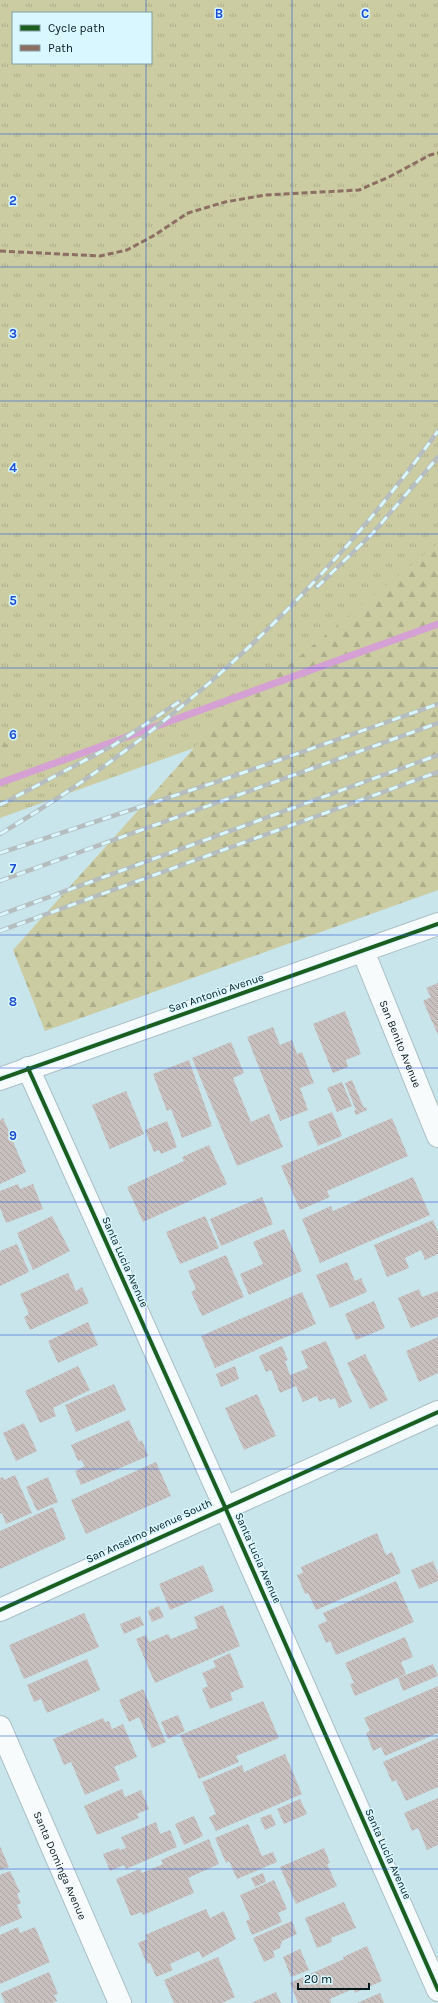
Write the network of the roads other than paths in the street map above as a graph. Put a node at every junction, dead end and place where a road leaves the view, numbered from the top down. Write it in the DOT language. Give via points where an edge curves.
graph roads {
  1 [pos="438,924"];
  2 [pos="363,951"];
  3 [pos="28,1068"];
  4 [pos="0,1079"];
  5 [pos="438,1136"];
  6 [pos="438,1412"];
  7 [pos="225,1507"];
  8 [pos="0,1610"];
  9 [pos="0,1728"];
  10 [pos="438,1990"];
  11 [pos="120,2003"];
  1 -- 2 [label="street, San Antonio Avenue"];
  2 -- 3 [label="street, San Antonio Avenue"];
  2 -- 5 [label="street, San Benito Avenue"];
  3 -- 4 [label="street, San Antonio Avenue"];
  3 -- 7 [label="street, Santa Lucia Avenue"];
  6 -- 7 [label="street, San Anselmo Avenue South"];
  7 -- 8 [label="street, San Anselmo Avenue South"];
  7 -- 10 [label="street, Santa Lucia Avenue"];
  9 -- 11 [label="street, Santa Dominga Avenue"];
}
